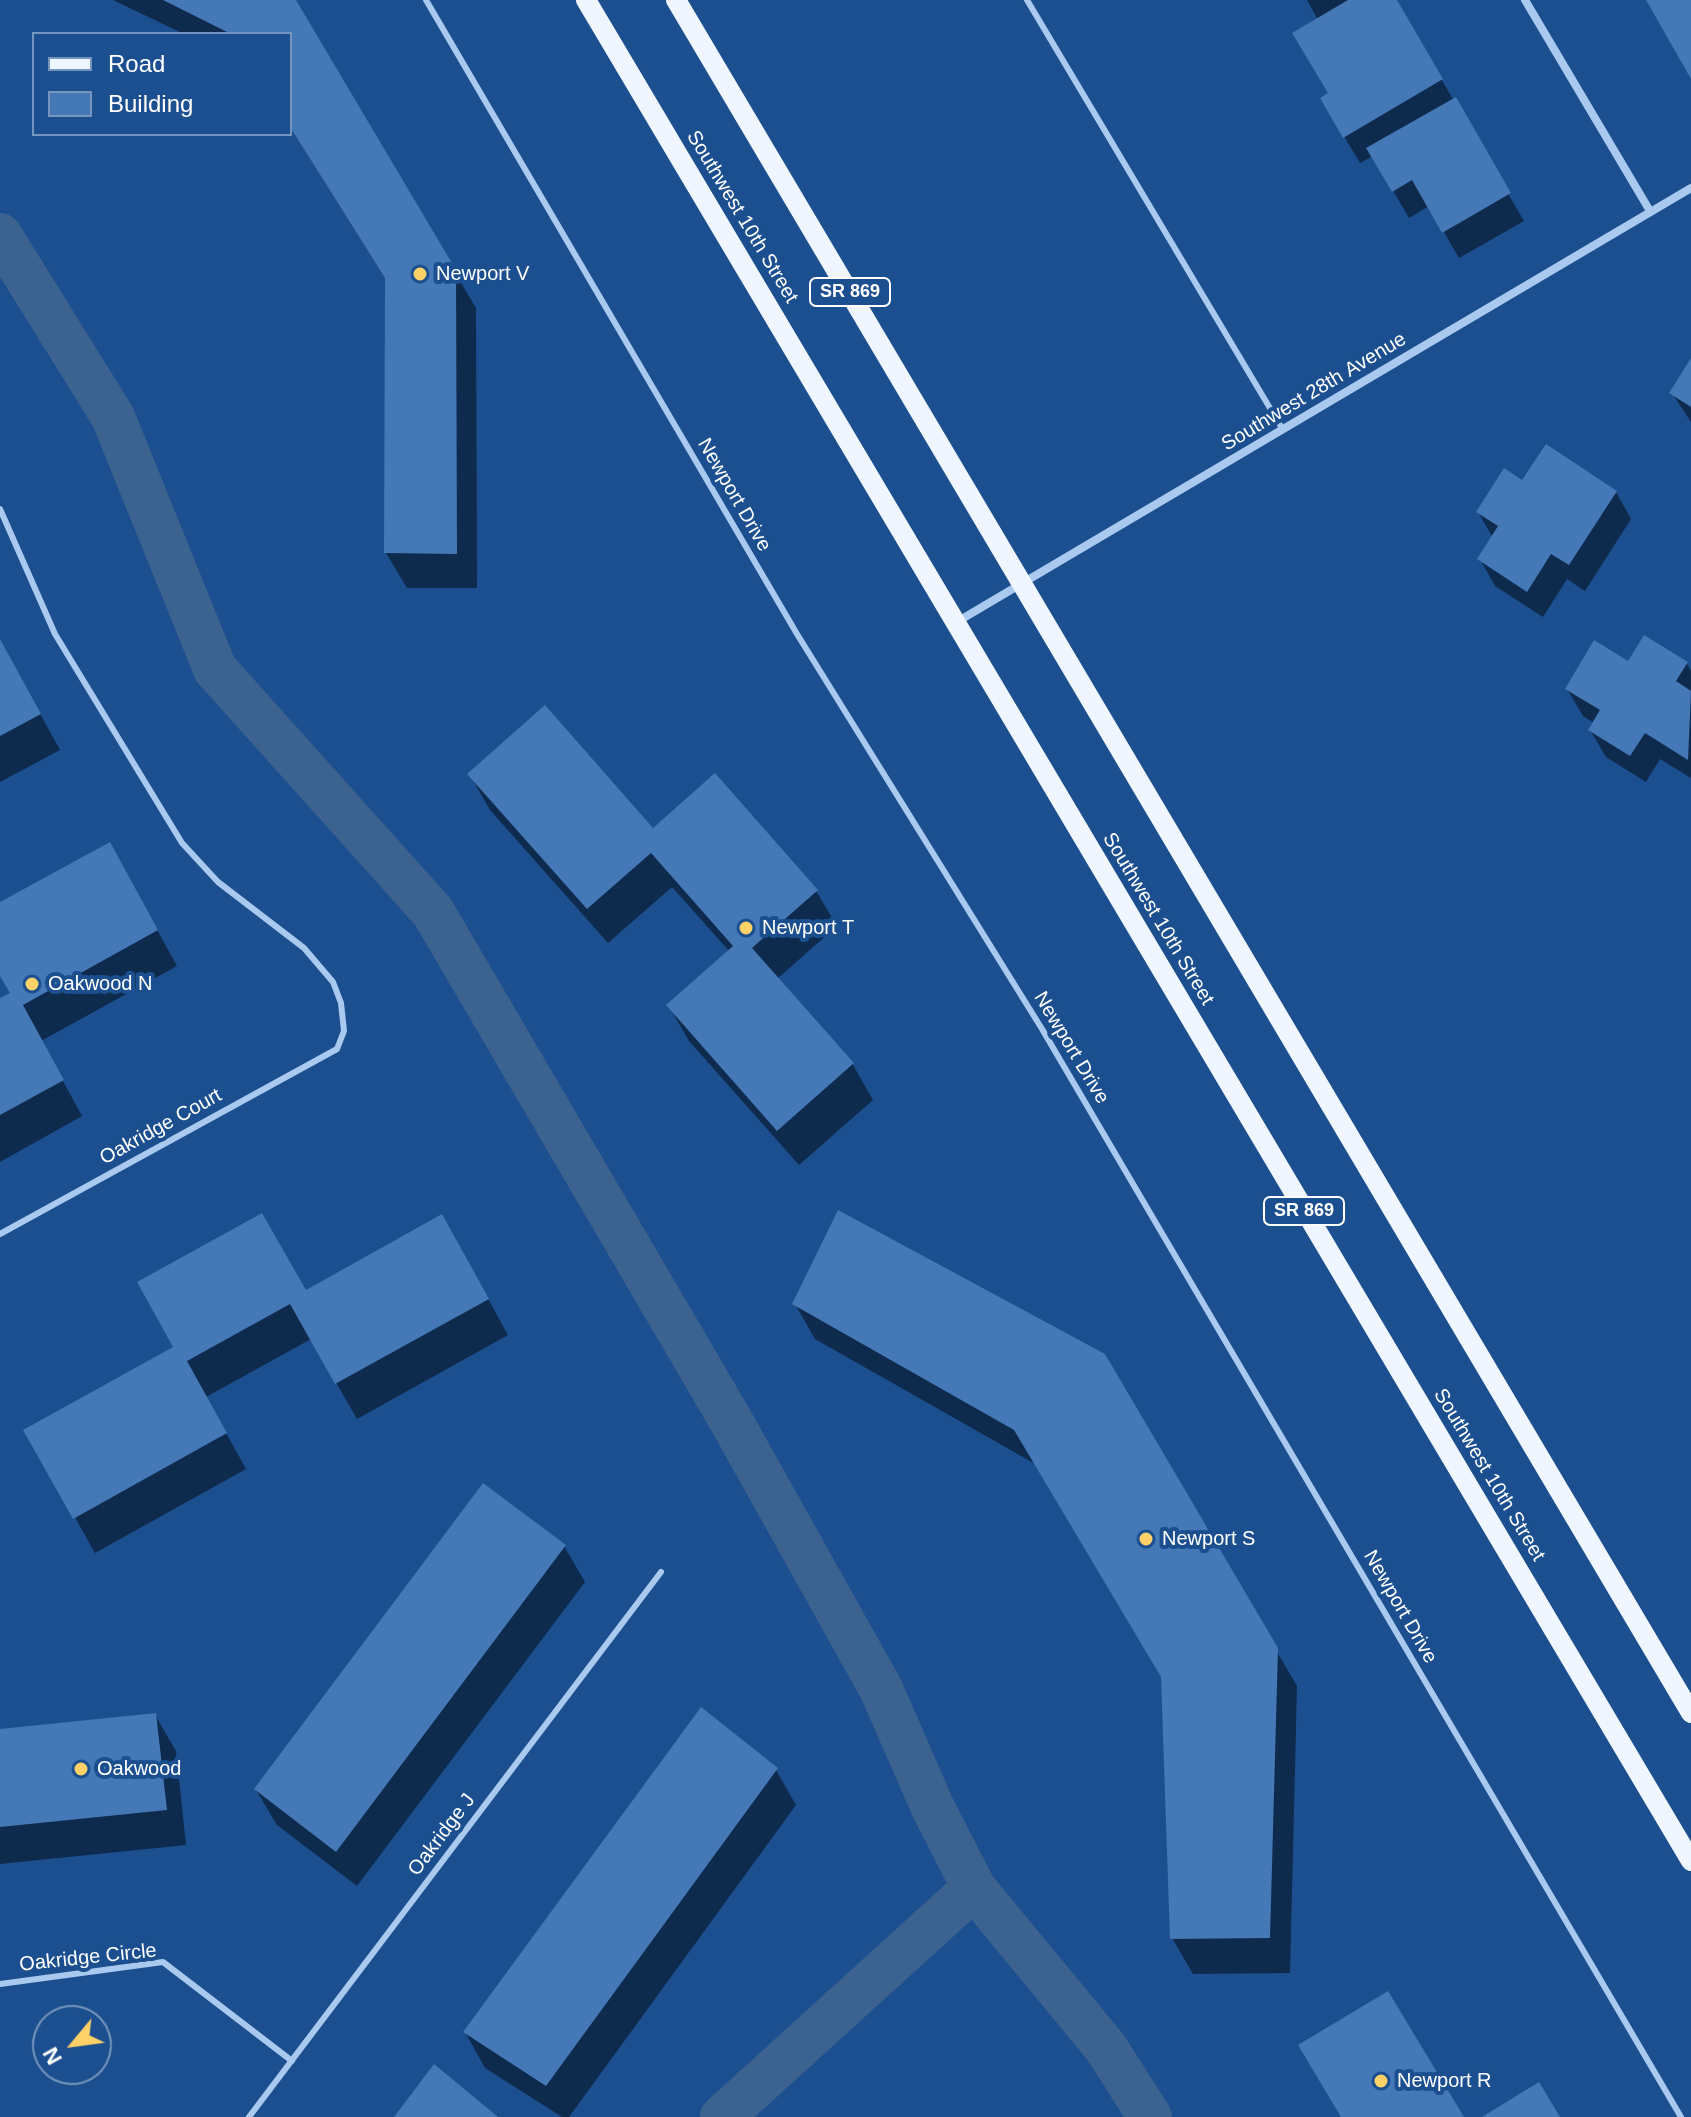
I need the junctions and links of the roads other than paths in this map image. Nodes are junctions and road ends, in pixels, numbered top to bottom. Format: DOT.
graph roads {
  1 [pos="426,0"];
  2 [pos="586,0"];
  3 [pos="676,0"];
  4 [pos="1027,0"];
  5 [pos="1525,0"];
  6 [pos="1691,188"];
  7 [pos="1650,211"];
  8 [pos="1283,430"];
  9 [pos="0,509"];
  10 [pos="1024,584"];
  11 [pos="954,623"];
  12 [pos="0,1234"];
  13 [pos="661,1572"];
  14 [pos="1691,1713"];
  15 [pos="1691,1861"];
  16 [pos="0,1984"];
  17 [pos="292,2061"];
  18 [pos="249,2117"];
  19 [pos="1681,2117"];
  1 -- 19 [label="lane, Newport Drive"];
  2 -- 11 [label="main road, Southwest 10th Street / SR 869"];
  3 -- 10 [label="main road, SR 869"];
  4 -- 8 [label="lane"];
  5 -- 7 [label="street"];
  6 -- 7 [label="street, Southwest 28th Avenue"];
  7 -- 8 [label="street, Southwest 28th Avenue"];
  8 -- 10 [label="street, Southwest 28th Avenue"];
  9 -- 12 [label="lane, Oakridge Court"];
  10 -- 11 [label="street, Southwest 28th Avenue"];
  10 -- 14 [label="main road, SR 869"];
  11 -- 15 [label="main road, Southwest 10th Street / SR 869"];
  13 -- 17 [label="lane, Oakridge J"];
  16 -- 17 [label="lane, Oakridge Circle"];
  17 -- 18 [label="lane, Oakridge J"];
}
